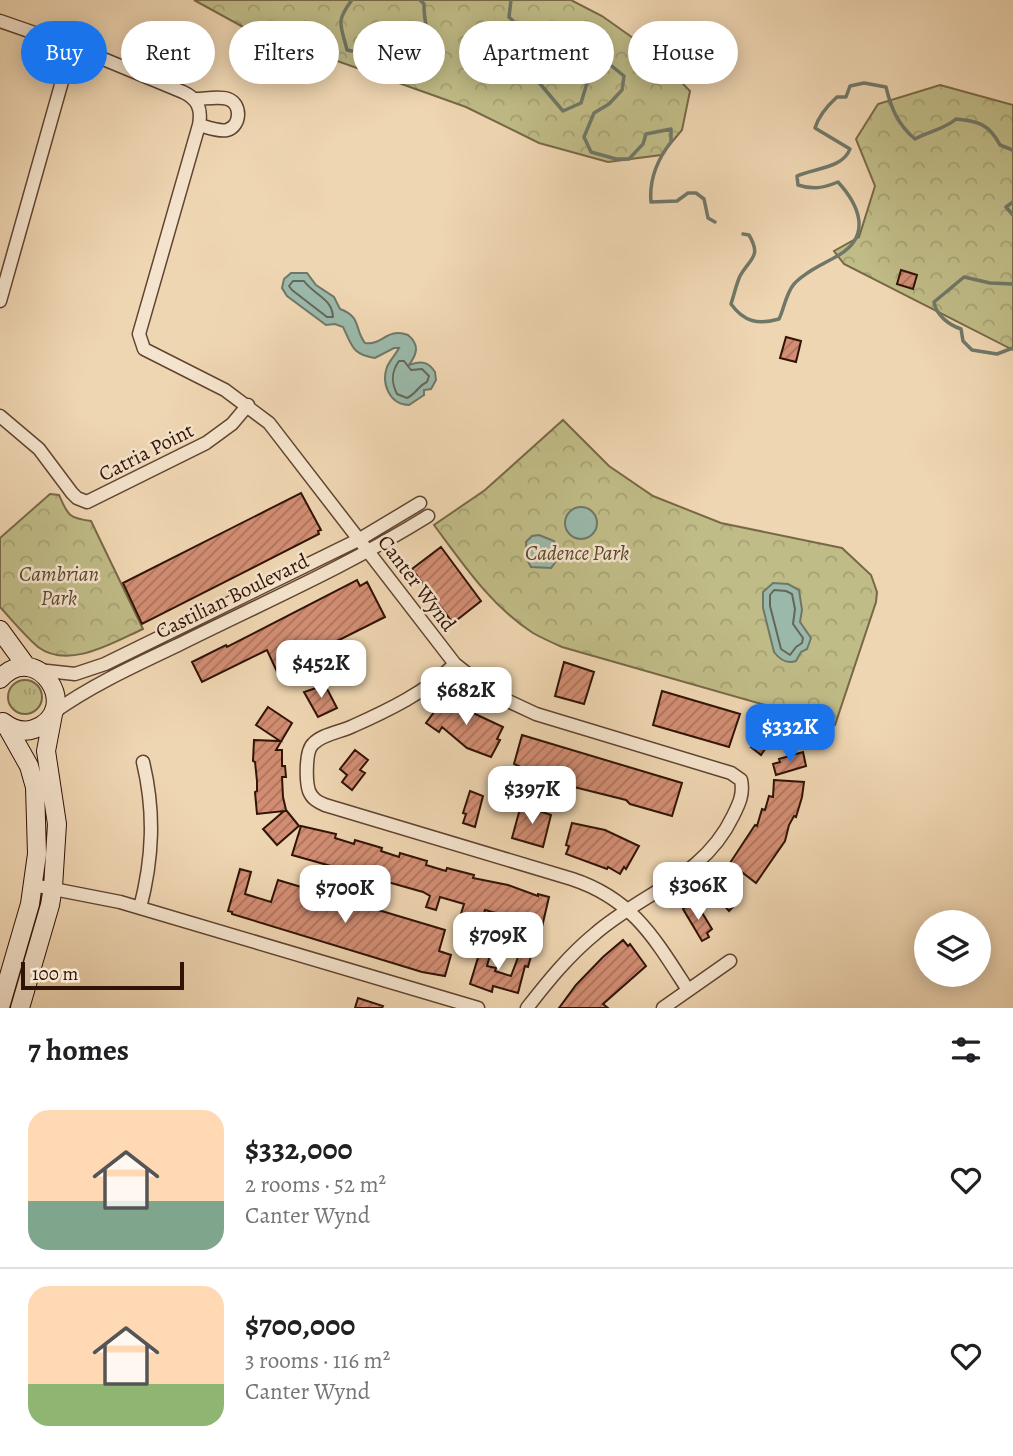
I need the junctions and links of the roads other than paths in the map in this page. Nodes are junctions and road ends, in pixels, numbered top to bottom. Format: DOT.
graph roads {
  1 [pos="0,21"];
  2 [pos="21,28"];
  3 [pos="107,61"];
  4 [pos="61,84"];
  5 [pos="195,99"];
  6 [pos="199,119"];
  7 [pos="0,301"];
  8 [pos="248,405"];
  9 [pos="0,416"];
  10 [pos="420,503"];
  11 [pos="428,516"];
  12 [pos="360,539"];
  13 [pos="370,551"];
  14 [pos="5,635"];
  15 [pos="455,664"];
  16 [pos="33,669"];
  17 [pos="0,679"];
  18 [pos="53,713"];
  19 [pos="3,722"];
  20 [pos="143,762"];
  21 [pos="33,885"];
  22 [pos="53,887"];
  23 [pos="140,908"];
  24 [pos="628,910"];
  25 [pos="730,961"];
  26 [pos="688,990"];
  27 [pos="0,1007"];
  28 [pos="20,1008"];
  29 [pos="478,1008"];
  30 [pos="527,1008"];
  31 [pos="663,1008"];
  1 -- 2 [label="street"];
  3 -- 5 [label="street"];
  4 -- 7 [label="street"];
  5 -- 6 [label="street"];
  5 -- 6 [label="street"];
  6 -- 8 [label="street, Canter Wynd"];
  8 -- 9 [label="street, Catria Point"];
  8 -- 12 [label="street, Canter Wynd"];
  10 -- 12 [label="street, Castilian Boulevard"];
  11 -- 13 [label="street, Castilian Boulevard"];
  12 -- 13 [label="street, Canter Wynd"];
  12 -- 16 [label="street, Castilian Boulevard"];
  13 -- 15 [label="street, Canter Wynd"];
  13 -- 18 [label="street, Castilian Boulevard"];
  14 -- 16 [label="street"];
  15 -- 24 [label="street, Canter Wynd"];
  15 -- 24 [label="street"];
  16 -- 17 [label="street"];
  16 -- 18 [label="street"];
  18 -- 19 [label="street"];
  18 -- 22 [label="street"];
  19 -- 21 [label="street"];
  20 -- 23 [label="street"];
  21 -- 22 [label="street"];
  21 -- 27 [label="street"];
  22 -- 23 [label="street"];
  22 -- 28 [label="street"];
  23 -- 29 [label="street"];
  24 -- 26 [label="street"];
  24 -- 30 [label="street, Canter Wynd"];
  25 -- 26 [label="street"];
  26 -- 31 [label="street"];
}
